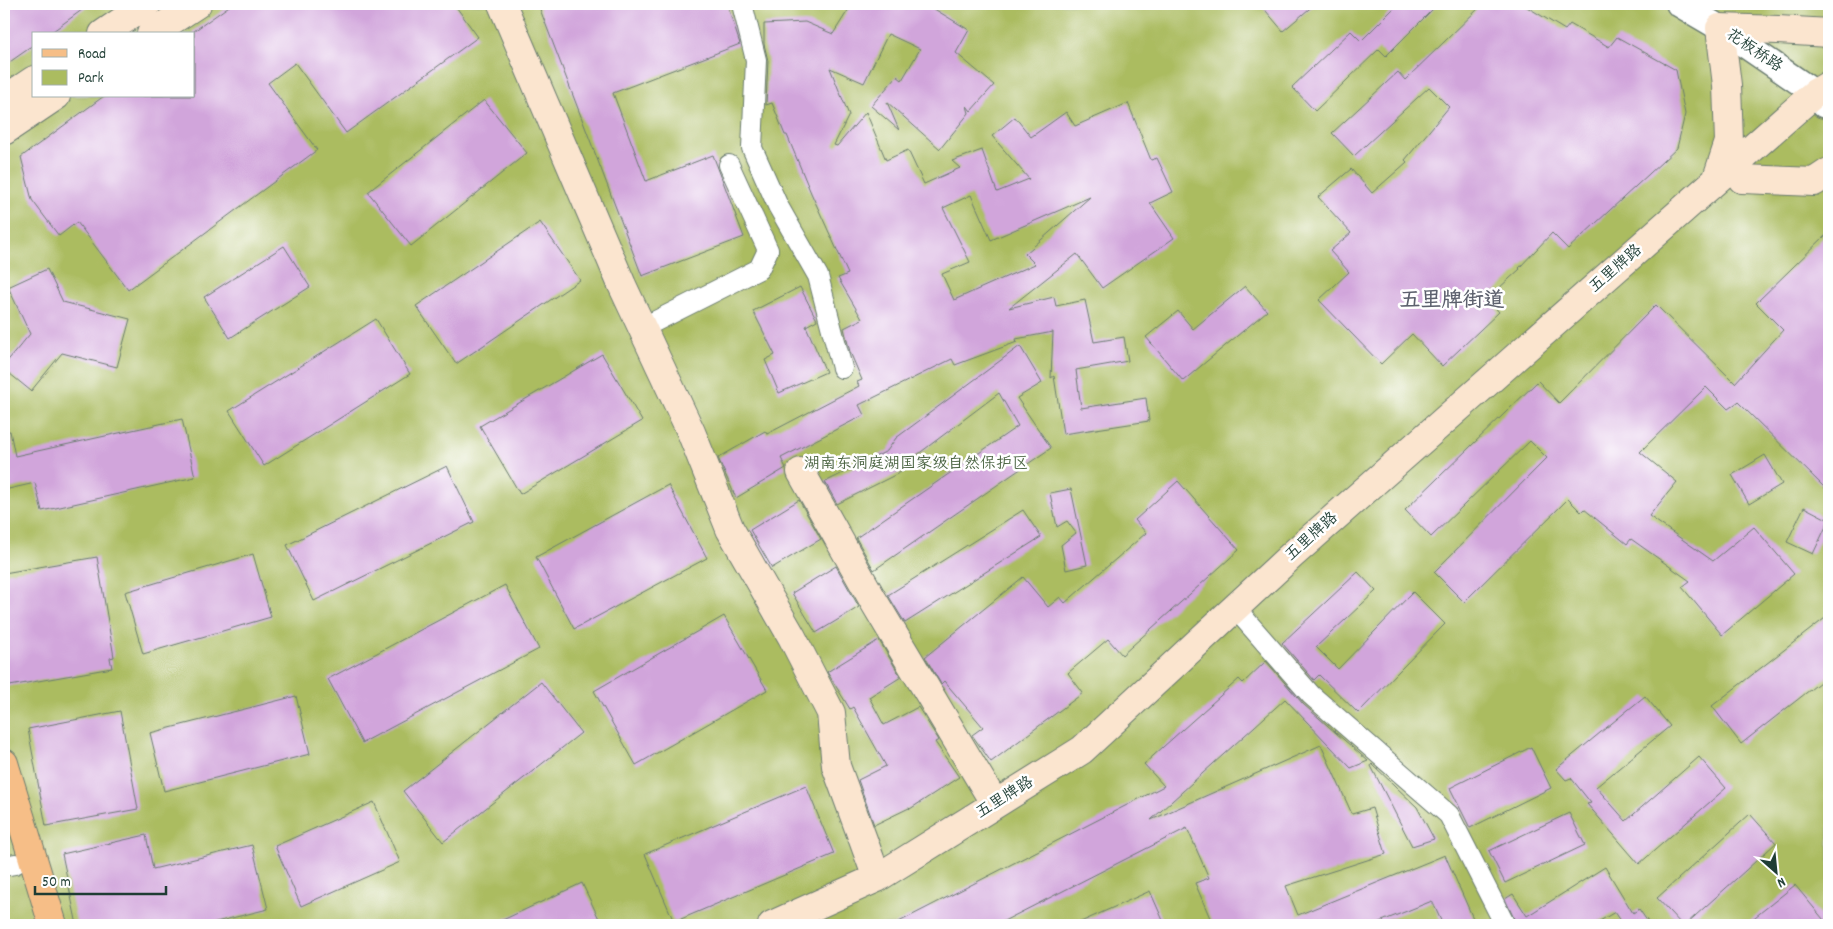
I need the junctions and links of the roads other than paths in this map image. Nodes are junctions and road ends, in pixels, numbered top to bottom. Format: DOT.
graph roads {
  1 [pos="148,4"];
  2 [pos="197,4"];
  3 [pos="502,4"];
  4 [pos="742,4"];
  5 [pos="1679,4"];
  6 [pos="1720,28"];
  7 [pos="106,32"];
  8 [pos="154,32"];
  9 [pos="1829,33"];
  10 [pos="32,81"];
  11 [pos="53,98"];
  12 [pos="4,100"];
  13 [pos="1825,100"];
  14 [pos="4,131"];
  15 [pos="729,165"];
  16 [pos="1829,172"];
  17 [pos="1742,178"];
  18 [pos="1715,181"];
  19 [pos="642,328"];
  20 [pos="842,368"];
  21 [pos="801,472"];
  22 [pos="1240,614"];
  23 [pos="4,763"];
  24 [pos="995,804"];
  25 [pos="4,826"];
  26 [pos="10,865"];
  27 [pos="877,878"];
  28 [pos="33,925"];
  29 [pos="53,925"];
  30 [pos="772,925"];
  31 [pos="811,925"];
  32 [pos="1505,925"];
  1 -- 7 [label="main road"];
  2 -- 8 [label="main road"];
  3 -- 19 [label="main road"];
  4 -- 20 [label="street"];
  5 -- 6 [label="street, 花板桥路"];
  6 -- 9 [label="main road"];
  6 -- 13 [label="street, 花板桥路"];
  6 -- 18 [label="main road"];
  10 -- 12 [label="main road"];
  11 -- 14 [label="main road"];
  13 -- 17 [label="main road, 五里牌路"];
  13 -- 18 [label="main road, 五里牌路"];
  15 -- 19 [label="street"];
  16 -- 17 [label="main road"];
  17 -- 22 [label="main road, 五里牌路"];
  18 -- 22 [label="main road, 五里牌路"];
  19 -- 27 [label="main road"];
  21 -- 24 [label="main road"];
  22 -- 24 [label="main road, 五里牌路"];
  22 -- 31 [label="main road, 五里牌路"];
  22 -- 32 [label="street"];
  23 -- 29 [label="main road"];
  24 -- 27 [label="main road, 五里牌路"];
  25 -- 26 [label="main road"];
  26 -- 28 [label="main road"];
  27 -- 30 [label="main road, 五里牌路"];
}
